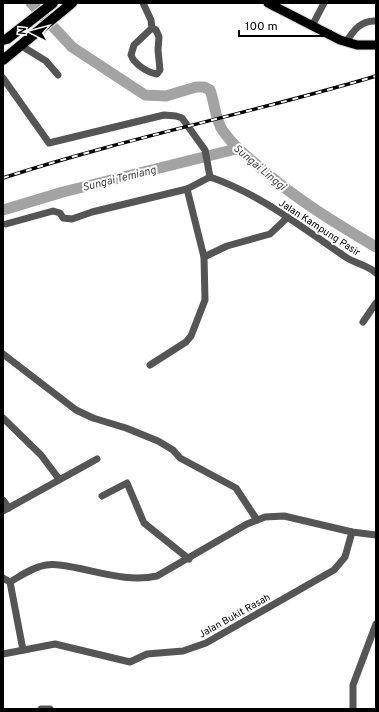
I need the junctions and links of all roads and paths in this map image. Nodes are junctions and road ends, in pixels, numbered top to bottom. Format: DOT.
graph roads {
  1 [pos="53,3"];
  2 [pos="72,3"];
  3 [pos="143,3"];
  4 [pos="268,3"];
  5 [pos="324,3"];
  6 [pos="282,6"];
  7 [pos="376,21"];
  8 [pos="312,26"];
  9 [pos="152,28"];
  10 [pos="3,40"];
  11 [pos="346,42"];
  12 [pos="23,43"];
  13 [pos="376,45"];
  14 [pos="3,60"];
  15 [pos="58,75"];
  16 [pos="3,78"];
  17 [pos="210,177"];
  18 [pos="187,189"];
  19 [pos="288,217"];
  20 [pos="6,224"];
  21 [pos="204,257"];
  22 [pos="376,273"];
  23 [pos="376,303"];
  24 [pos="363,322"];
  25 [pos="3,354"];
  26 [pos="150,365"];
  27 [pos="3,418"];
  28 [pos="97,459"];
  29 [pos="59,479"];
  30 [pos="102,496"];
  31 [pos="3,500"];
  32 [pos="6,509"];
  33 [pos="257,520"];
  34 [pos="352,532"];
  35 [pos="376,535"];
  36 [pos="189,559"];
  37 [pos="3,578"];
  38 [pos="10,582"];
  39 [pos="376,624"];
  40 [pos="23,650"];
  41 [pos="3,654"];
  42 [pos="40,709"];
  43 [pos="50,709"];
  44 [pos="353,709"];
  1 -- 10 [label="highway"];
  2 -- 12 [label="highway"];
  3 -- 9 [label="street"];
  4 -- 6 [label="main road"];
  5 -- 8 [label="street"];
  6 -- 8 [label="main road"];
  7 -- 11 [label="street"];
  8 -- 11 [label="main road"];
  9 -- 9 [label="street"];
  11 -- 13 [label="main road"];
  12 -- 14 [label="highway"];
  12 -- 15 [label="street"];
  16 -- 17 [label="street"];
  17 -- 18 [label="street"];
  17 -- 19 [label="street, Jalan Kampung Pasir"];
  18 -- 20 [label="street"];
  18 -- 21 [label="street"];
  19 -- 21 [label="street"];
  19 -- 22 [label="street, Jalan Kampung Pasir"];
  21 -- 26 [label="street"];
  23 -- 24 [label="street"];
  25 -- 33 [label="street"];
  27 -- 29 [label="street"];
  28 -- 29 [label="street"];
  29 -- 32 [label="street"];
  30 -- 36 [label="street"];
  31 -- 32 [label="street"];
  33 -- 34 [label="street"];
  33 -- 36 [label="street"];
  34 -- 35 [label="street"];
  34 -- 40 [label="street, Jalan Bukit Rasah"];
  36 -- 38 [label="street"];
  37 -- 38 [label="street"];
  38 -- 40 [label="street"];
  39 -- 44 [label="street"];
  40 -- 41 [label="street, Jalan Bukit Rasah"];
  42 -- 43 [label="street"];
}
